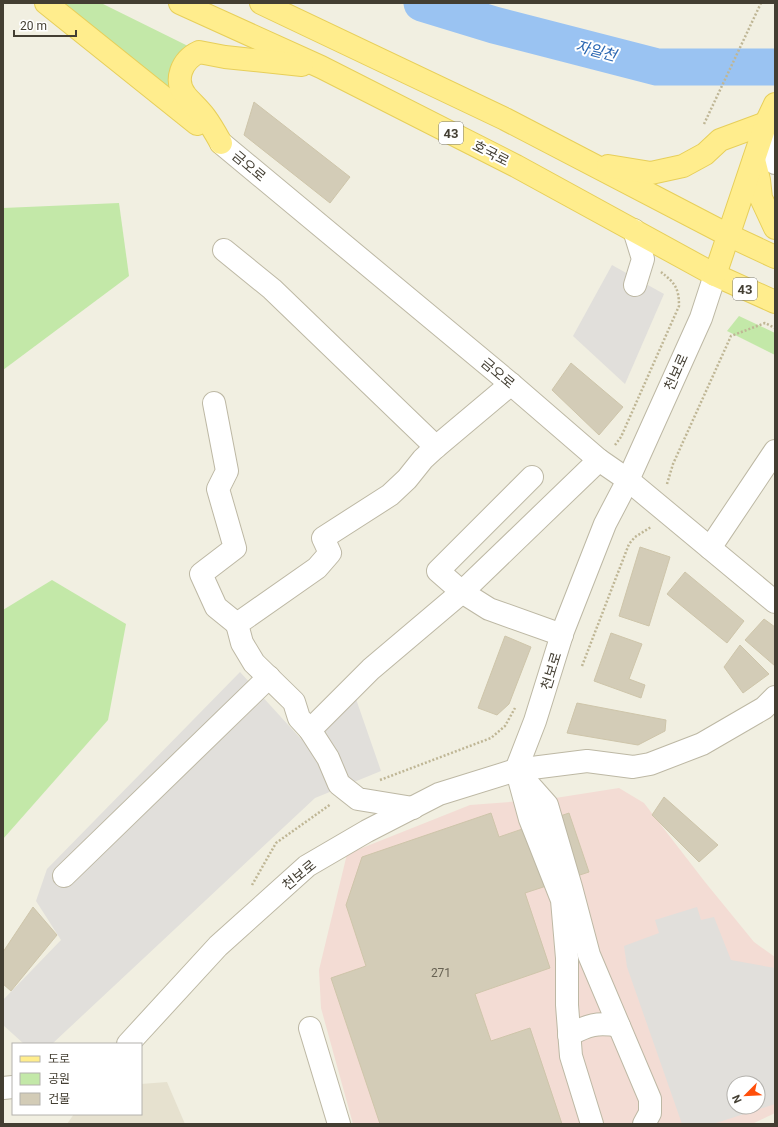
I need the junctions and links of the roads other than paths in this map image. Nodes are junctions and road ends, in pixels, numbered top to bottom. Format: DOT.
graph roads {
  1 [pos="46,3"];
  2 [pos="180,3"];
  3 [pos="261,3"];
  4 [pos="321,67"];
  5 [pos="771,113"];
  6 [pos="222,143"];
  7 [pos="578,157"];
  8 [pos="754,160"];
  9 [pos="775,163"];
  10 [pos="775,228"];
  11 [pos="634,230"];
  12 [pos="728,235"];
  13 [pos="224,250"];
  14 [pos="775,257"];
  15 [pos="715,275"];
  16 [pos="635,285"];
  17 [pos="775,302"];
  18 [pos="511,384"];
  19 [pos="214,403"];
  20 [pos="436,447"];
  21 [pos="775,451"];
  22 [pos="606,453"];
  23 [pos="532,477"];
  24 [pos="628,480"];
  25 [pos="710,548"];
  26 [pos="462,592"];
  27 [pos="775,602"];
  28 [pos="237,624"];
  29 [pos="562,636"];
  30 [pos="269,678"];
  31 [pos="772,703"];
  32 [pos="310,730"];
  33 [pos="516,770"];
  34 [pos="413,808"];
  35 [pos="64,876"];
  36 [pos="618,1026"];
  37 [pos="310,1028"];
  38 [pos="569,1035"];
  39 [pos="129,1043"];
  40 [pos="339,1124"];
  41 [pos="592,1124"];
  42 [pos="644,1124"];
  1 -- 6 [label="main road"];
  2 -- 4 [label="main road, 호국로 / 43"];
  3 -- 7 [label="main road"];
  4 -- 6 [label="main road"];
  4 -- 11 [label="main road, 호국로 / 43"];
  5 -- 7 [label="main road"];
  5 -- 8 [label="main road, 천보로"];
  5 -- 9 [label="street"];
  6 -- 18 [label="street, 금오로"];
  7 -- 12 [label="main road"];
  8 -- 10 [label="main road"];
  8 -- 12 [label="main road, 천보로"];
  11 -- 15 [label="main road, 호국로 / 43"];
  11 -- 16 [label="street"];
  12 -- 14 [label="main road"];
  12 -- 15 [label="main road, 천보로"];
  13 -- 20 [label="street"];
  15 -- 17 [label="main road, 호국로 / 43"];
  15 -- 24 [label="street, 천보로"];
  18 -- 20 [label="street"];
  18 -- 22 [label="street, 금오로"];
  19 -- 28 [label="street"];
  20 -- 28 [label="street"];
  21 -- 25 [label="street"];
  22 -- 24 [label="street, 금오로"];
  22 -- 26 [label="street"];
  23 -- 26 [label="street"];
  24 -- 25 [label="street, 금오로"];
  24 -- 29 [label="street, 천보로"];
  25 -- 27 [label="street, 금오로"];
  26 -- 29 [label="street"];
  26 -- 32 [label="street"];
  28 -- 30 [label="street"];
  29 -- 33 [label="street, 천보로"];
  30 -- 32 [label="street"];
  30 -- 35 [label="street"];
  31 -- 33 [label="street"];
  32 -- 34 [label="street"];
  33 -- 34 [label="street, 천보로"];
  33 -- 36 [label="street"];
  33 -- 38 [label="street"];
  34 -- 39 [label="street, 천보로"];
  36 -- 38 [label="street"];
  36 -- 42 [label="street"];
  37 -- 40 [label="street"];
  38 -- 41 [label="street"];
}
